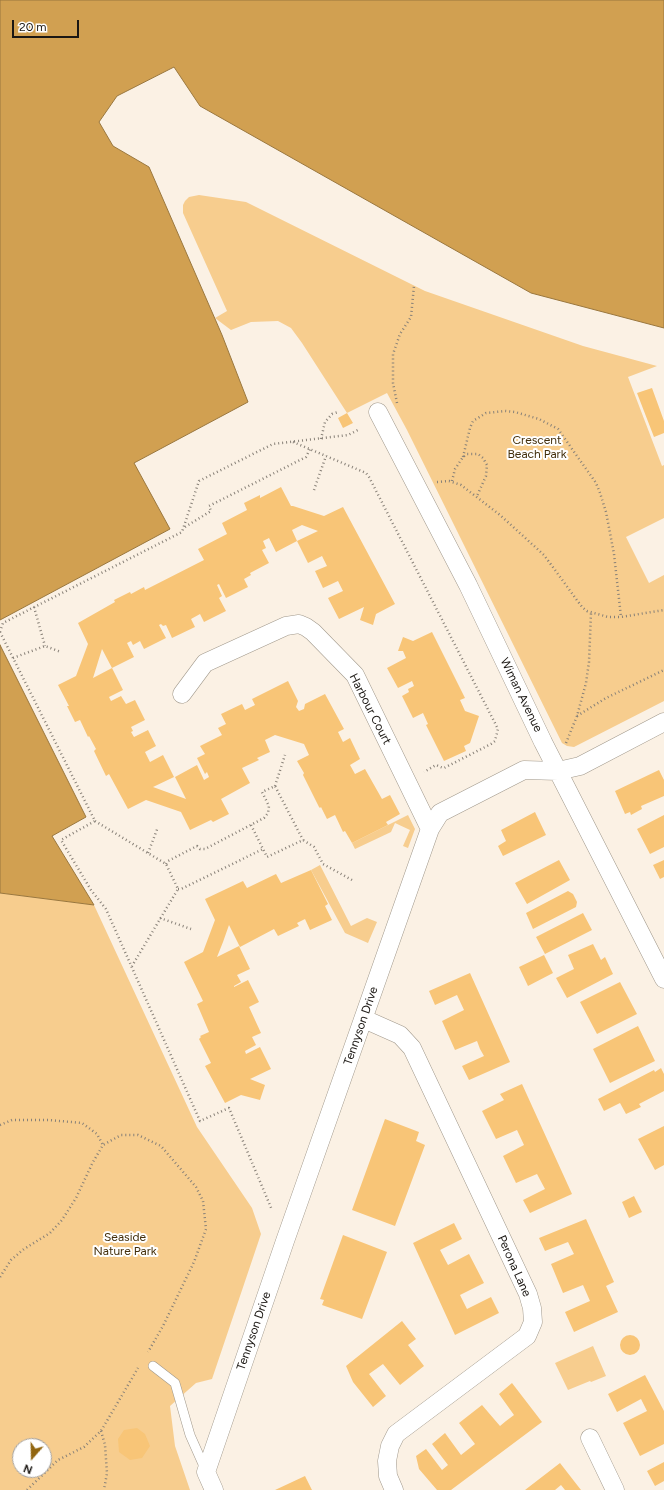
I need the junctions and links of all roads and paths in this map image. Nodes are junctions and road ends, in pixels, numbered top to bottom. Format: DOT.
graph roads {
  1 [pos="414,286"];
  2 [pos="338,412"];
  3 [pos="381,417"];
  4 [pos="360,429"];
  5 [pos="321,439"];
  6 [pos="293,442"];
  7 [pos="310,449"];
  8 [pos="326,456"];
  9 [pos="462,457"];
  10 [pos="452,481"];
  11 [pos="433,483"];
  12 [pos="314,490"];
  13 [pos="477,496"];
  14 [pos="184,528"];
  15 [pos="34,607"];
  16 [pos="664,610"];
  17 [pos="591,613"];
  18 [pos="621,617"];
  19 [pos="0,632"];
  20 [pos="45,646"];
  21 [pos="61,652"];
  22 [pos="13,658"];
  23 [pos="664,670"];
  24 [pos="182,694"];
  25 [pos="577,716"];
  26 [pos="664,722"];
  27 [pos="565,745"];
  28 [pos="285,755"];
  29 [pos="558,771"];
  30 [pos="421,773"];
  31 [pos="274,786"];
  32 [pos="95,821"];
  33 [pos="251,825"];
  34 [pos="158,827"];
  35 [pos="430,830"];
  36 [pos="303,840"];
  37 [pos="263,849"];
  38 [pos="148,853"];
  39 [pos="166,864"];
  40 [pos="352,880"];
  41 [pos="178,889"];
  42 [pos="160,918"];
  43 [pos="191,929"];
  44 [pos="131,966"];
  45 [pos="664,979"];
  46 [pos="364,1019"];
  47 [pos="0,1125"];
  48 [pos="103,1145"];
  49 [pos="272,1210"];
  50 [pos="0,1277"];
  51 [pos="145,1356"];
  52 [pos="141,1362"];
  53 [pos="154,1366"];
  54 [pos="101,1431"];
  55 [pos="590,1438"];
  56 [pos="206,1472"];
  57 [pos="27,1490"];
  58 [pos="104,1490"];
  59 [pos="214,1490"];
  60 [pos="394,1490"];
  61 [pos="615,1490"];
  1 -- 3 [label="path"];
  2 -- 5 [label="path"];
  3 -- 29 [label="street, Wiman Avenue"];
  4 -- 5 [label="path"];
  5 -- 6 [label="path"];
  6 -- 7 [label="path"];
  6 -- 14 [label="path"];
  7 -- 8 [label="path"];
  7 -- 14 [label="path"];
  8 -- 12 [label="path"];
  8 -- 30 [label="path"];
  9 -- 10 [label="path"];
  9 -- 13 [label="path"];
  9 -- 18 [label="path"];
  10 -- 11 [label="path"];
  10 -- 13 [label="path"];
  13 -- 17 [label="path"];
  14 -- 15 [label="path"];
  15 -- 19 [label="path"];
  15 -- 20 [label="path"];
  16 -- 18 [label="path"];
  17 -- 18 [label="path"];
  17 -- 25 [label="path"];
  19 -- 22 [label="path"];
  20 -- 21 [label="path"];
  20 -- 22 [label="path"];
  22 -- 32 [label="path"];
  23 -- 25 [label="path"];
  24 -- 35 [label="street, Harbour Court"];
  25 -- 27 [label="path"];
  26 -- 29 [label="street, Tennyson Drive"];
  28 -- 31 [label="path"];
  29 -- 35 [label="street, Tennyson Drive"];
  29 -- 45 [label="street, Wiman Avenue"];
  31 -- 33 [label="path"];
  31 -- 36 [label="path"];
  32 -- 38 [label="path"];
  32 -- 44 [label="path"];
  33 -- 37 [label="path"];
  33 -- 39 [label="path"];
  34 -- 38 [label="path"];
  35 -- 46 [label="street, Tennyson Drive"];
  36 -- 37 [label="path"];
  36 -- 40 [label="path"];
  37 -- 41 [label="path"];
  38 -- 39 [label="path"];
  39 -- 41 [label="path"];
  41 -- 42 [label="path"];
  42 -- 43 [label="path"];
  42 -- 44 [label="path"];
  44 -- 49 [label="path"];
  46 -- 56 [label="street, Tennyson Drive"];
  46 -- 60 [label="street, Perona Lane"];
  47 -- 48 [label="path"];
  48 -- 50 [label="path"];
  48 -- 51 [label="path"];
  52 -- 54 [label="path"];
  53 -- 56 [label="lane"];
  54 -- 57 [label="path"];
  54 -- 58 [label="path"];
  55 -- 61 [label="street"];
  56 -- 59 [label="street"];
}
